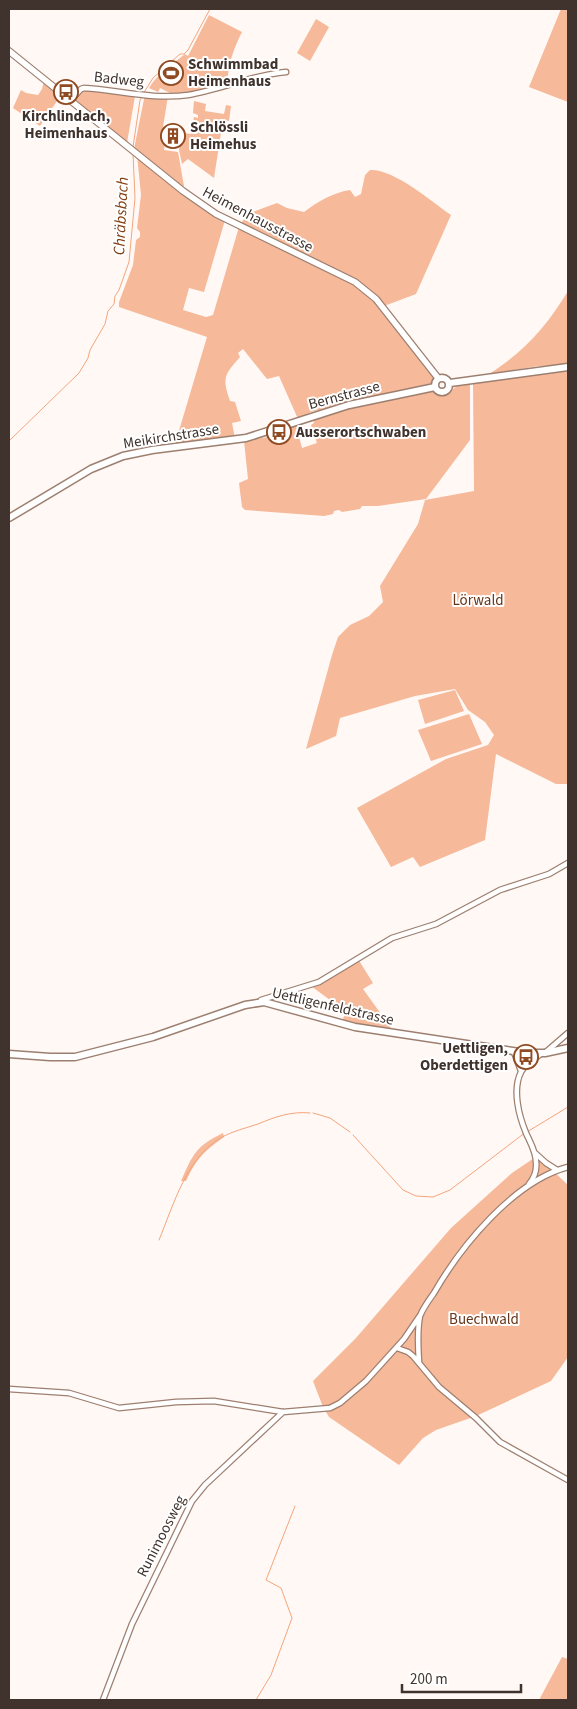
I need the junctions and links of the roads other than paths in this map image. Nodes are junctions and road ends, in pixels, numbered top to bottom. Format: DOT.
graph roads {
  1 [pos="9,51"];
  2 [pos="286,72"];
  3 [pos="71,100"];
  4 [pos="568,367"];
  5 [pos="438,378"];
  6 [pos="450,383"];
  7 [pos="435,387"];
  8 [pos="260,434"];
  9 [pos="10,517"];
  10 [pos="568,863"];
  11 [pos="277,995"];
  12 [pos="258,1002"];
  13 [pos="276,1004"];
  14 [pos="568,1033"];
  15 [pos="568,1048"];
  16 [pos="514,1052"];
  17 [pos="543,1053"];
  18 [pos="9,1054"];
  19 [pos="521,1070"];
  20 [pos="535,1153"];
  21 [pos="568,1167"];
  22 [pos="557,1170"];
  23 [pos="529,1185"];
  24 [pos="421,1314"];
  25 [pos="397,1348"];
  26 [pos="419,1362"];
  27 [pos="9,1389"];
  28 [pos="283,1412"];
  29 [pos="568,1480"];
  30 [pos="103,1700"];
  1 -- 3 [label="street, Heimenhausstrasse"];
  2 -- 3 [label="street, Badweg"];
  3 -- 5 [label="street, Heimenhausstrasse"];
  4 -- 6 [label="main road"];
  5 -- 6 [label="main road"];
  5 -- 7 [label="main road"];
  6 -- 7 [label="main road"];
  7 -- 8 [label="main road, Bernstrasse"];
  8 -- 9 [label="main road, Meikirchstrasse"];
  10 -- 11 [label="street"];
  11 -- 12 [label="street"];
  11 -- 13 [label="street"];
  12 -- 13 [label="main road, Uettligenfeldstrasse"];
  12 -- 18 [label="main road, Uettligenfeldstrasse"];
  13 -- 16 [label="main road, Uettligenfeldstrasse"];
  14 -- 17 [label="street"];
  15 -- 17 [label="main road, Uettligenfeldstrasse"];
  16 -- 17 [label="main road, Uettligenfeldstrasse"];
  16 -- 19 [label="street"];
  17 -- 19 [label="street"];
  19 -- 20 [label="street"];
  20 -- 22 [label="street"];
  20 -- 23 [label="street"];
  21 -- 22 [label="street"];
  22 -- 23 [label="street"];
  23 -- 24 [label="street"];
  24 -- 25 [label="street"];
  24 -- 26 [label="street"];
  25 -- 26 [label="street"];
  25 -- 28 [label="street"];
  26 -- 29 [label="street"];
  27 -- 28 [label="street"];
  28 -- 30 [label="street, Runimoosweg"];
}
